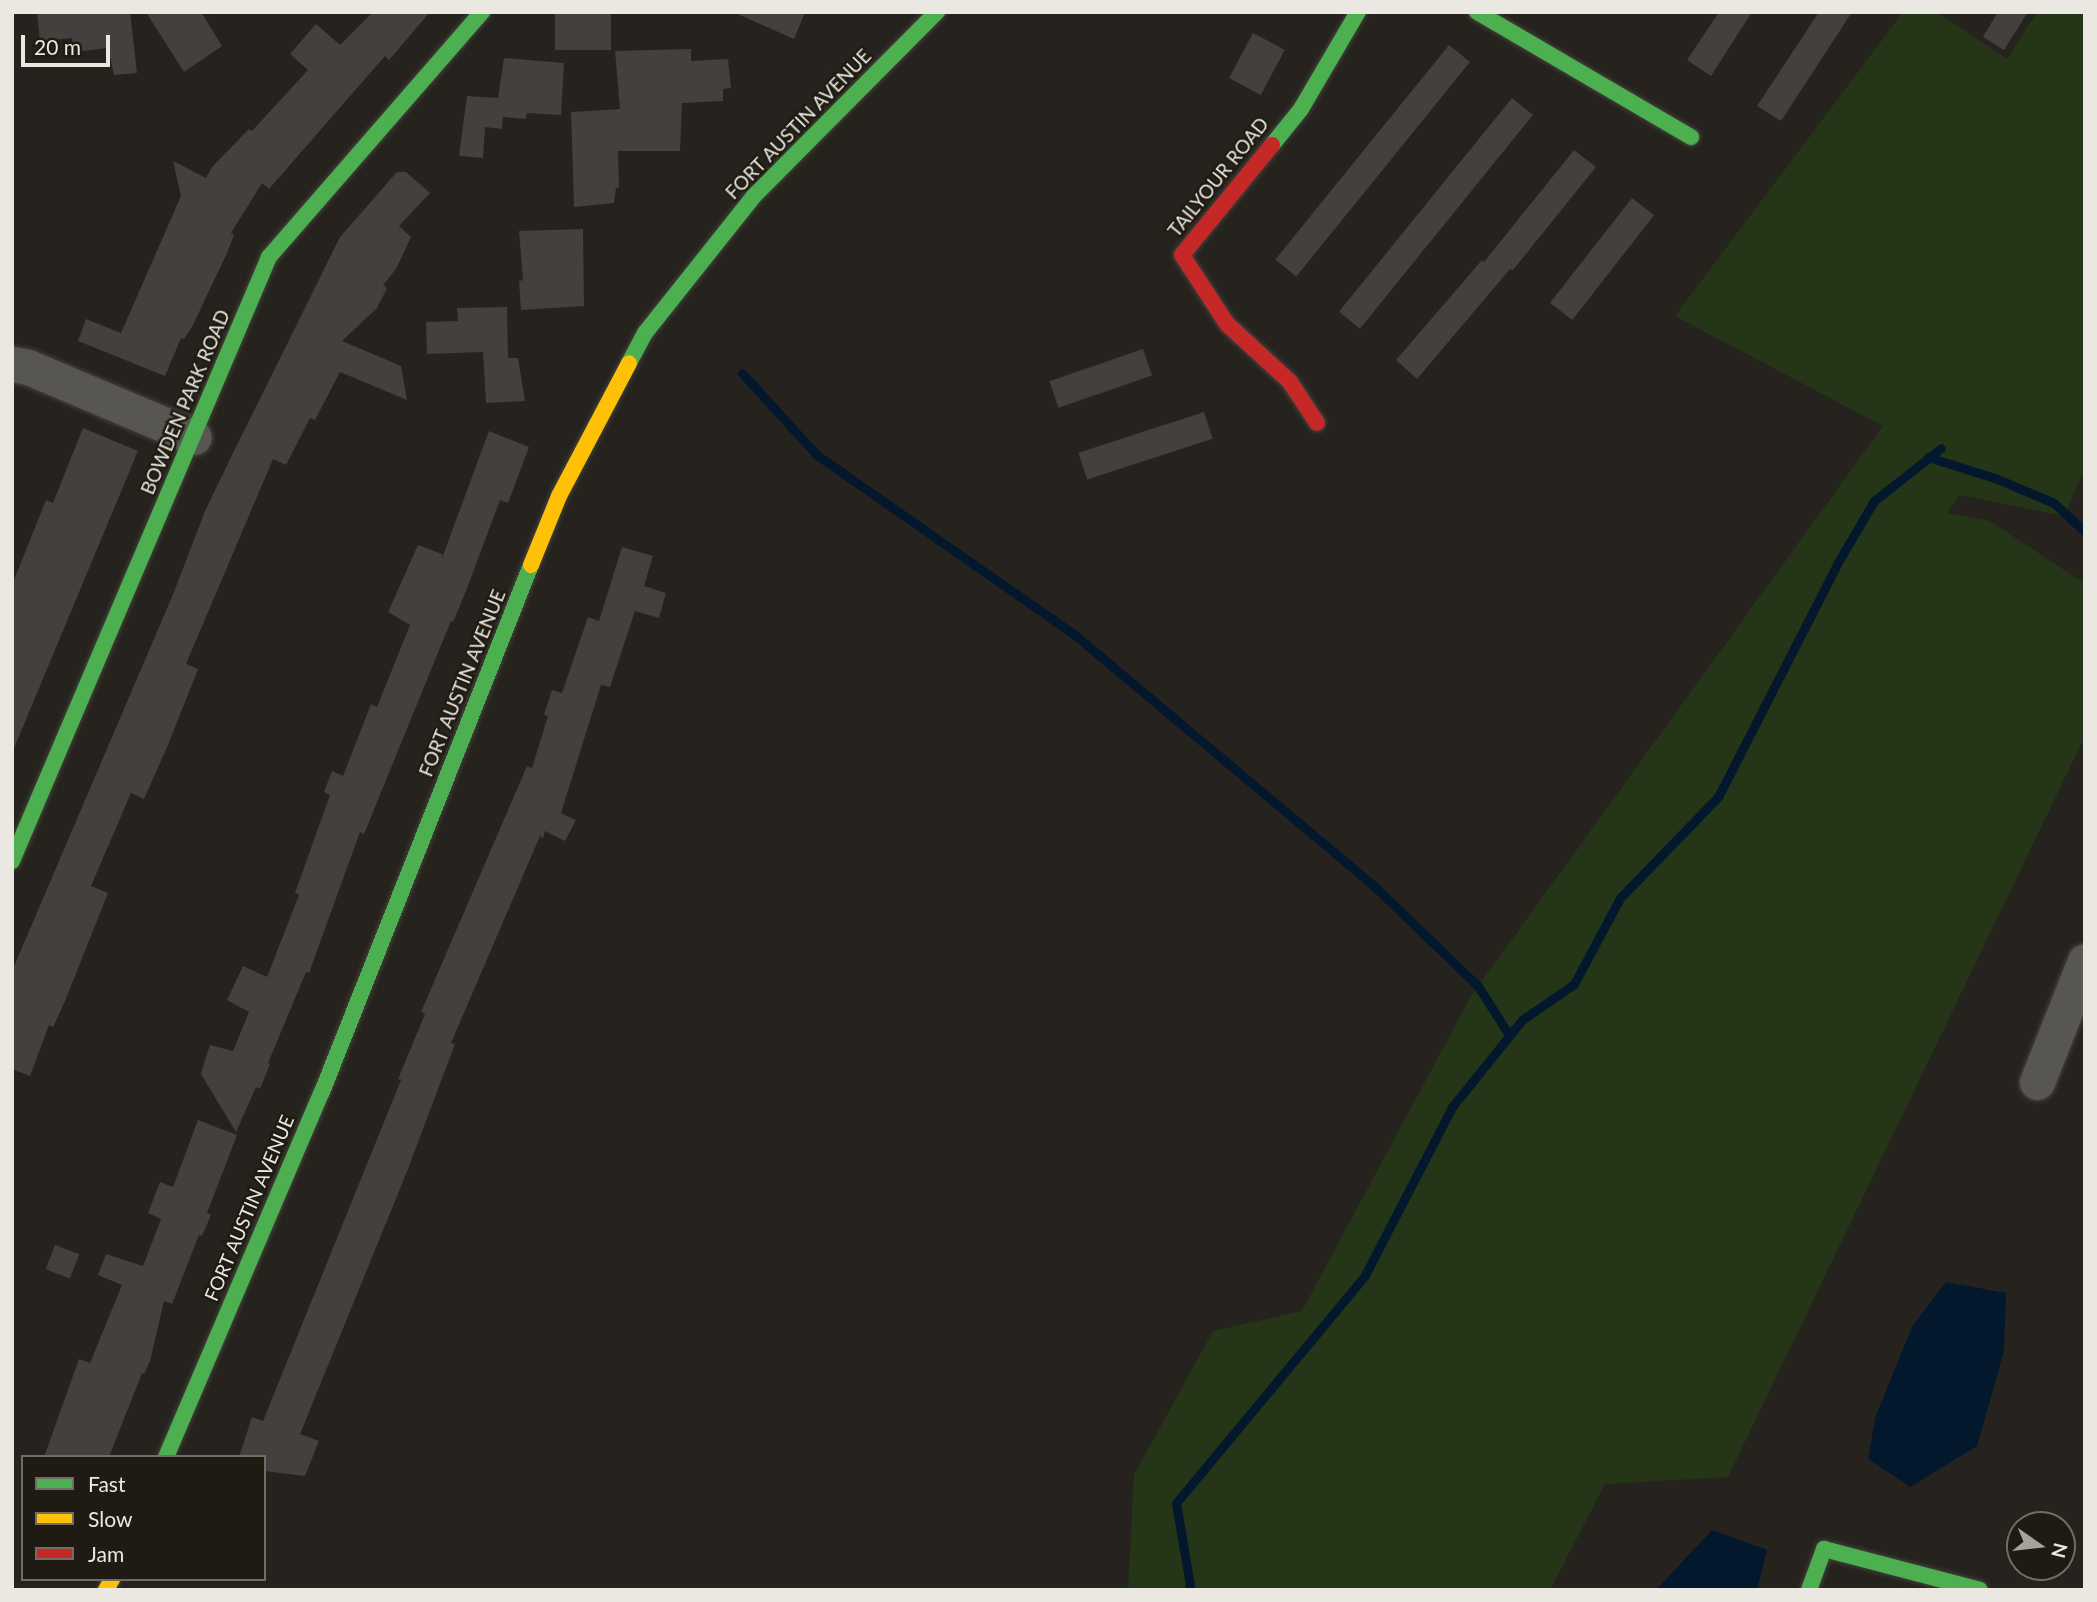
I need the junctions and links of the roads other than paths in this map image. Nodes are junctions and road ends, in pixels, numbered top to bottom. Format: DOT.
graph roads {
  1 [pos="482,12"];
  2 [pos="937,12"];
  3 [pos="1358,12"];
  4 [pos="1477,12"];
  5 [pos="1690,138"];
  6 [pos="12,364"];
  7 [pos="1317,423"];
  8 [pos="194,437"];
  9 [pos="12,861"];
  10 [pos="2085,961"];
  11 [pos="2037,1082"];
  12 [pos="167,1455"];
  13 [pos="1809,1590"];
  14 [pos="1980,1590"];
  1 -- 8 [label="street, BOWDEN PARK ROAD"];
  2 -- 12 [label="street, FORT AUSTIN AVENUE"];
  3 -- 7 [label="street, TAILYOUR ROAD"];
  4 -- 5 [label="street"];
  6 -- 8 [label="street"];
  8 -- 9 [label="street, BOWDEN PARK ROAD"];
  10 -- 11 [label="street"];
  13 -- 14 [label="street"];
}
